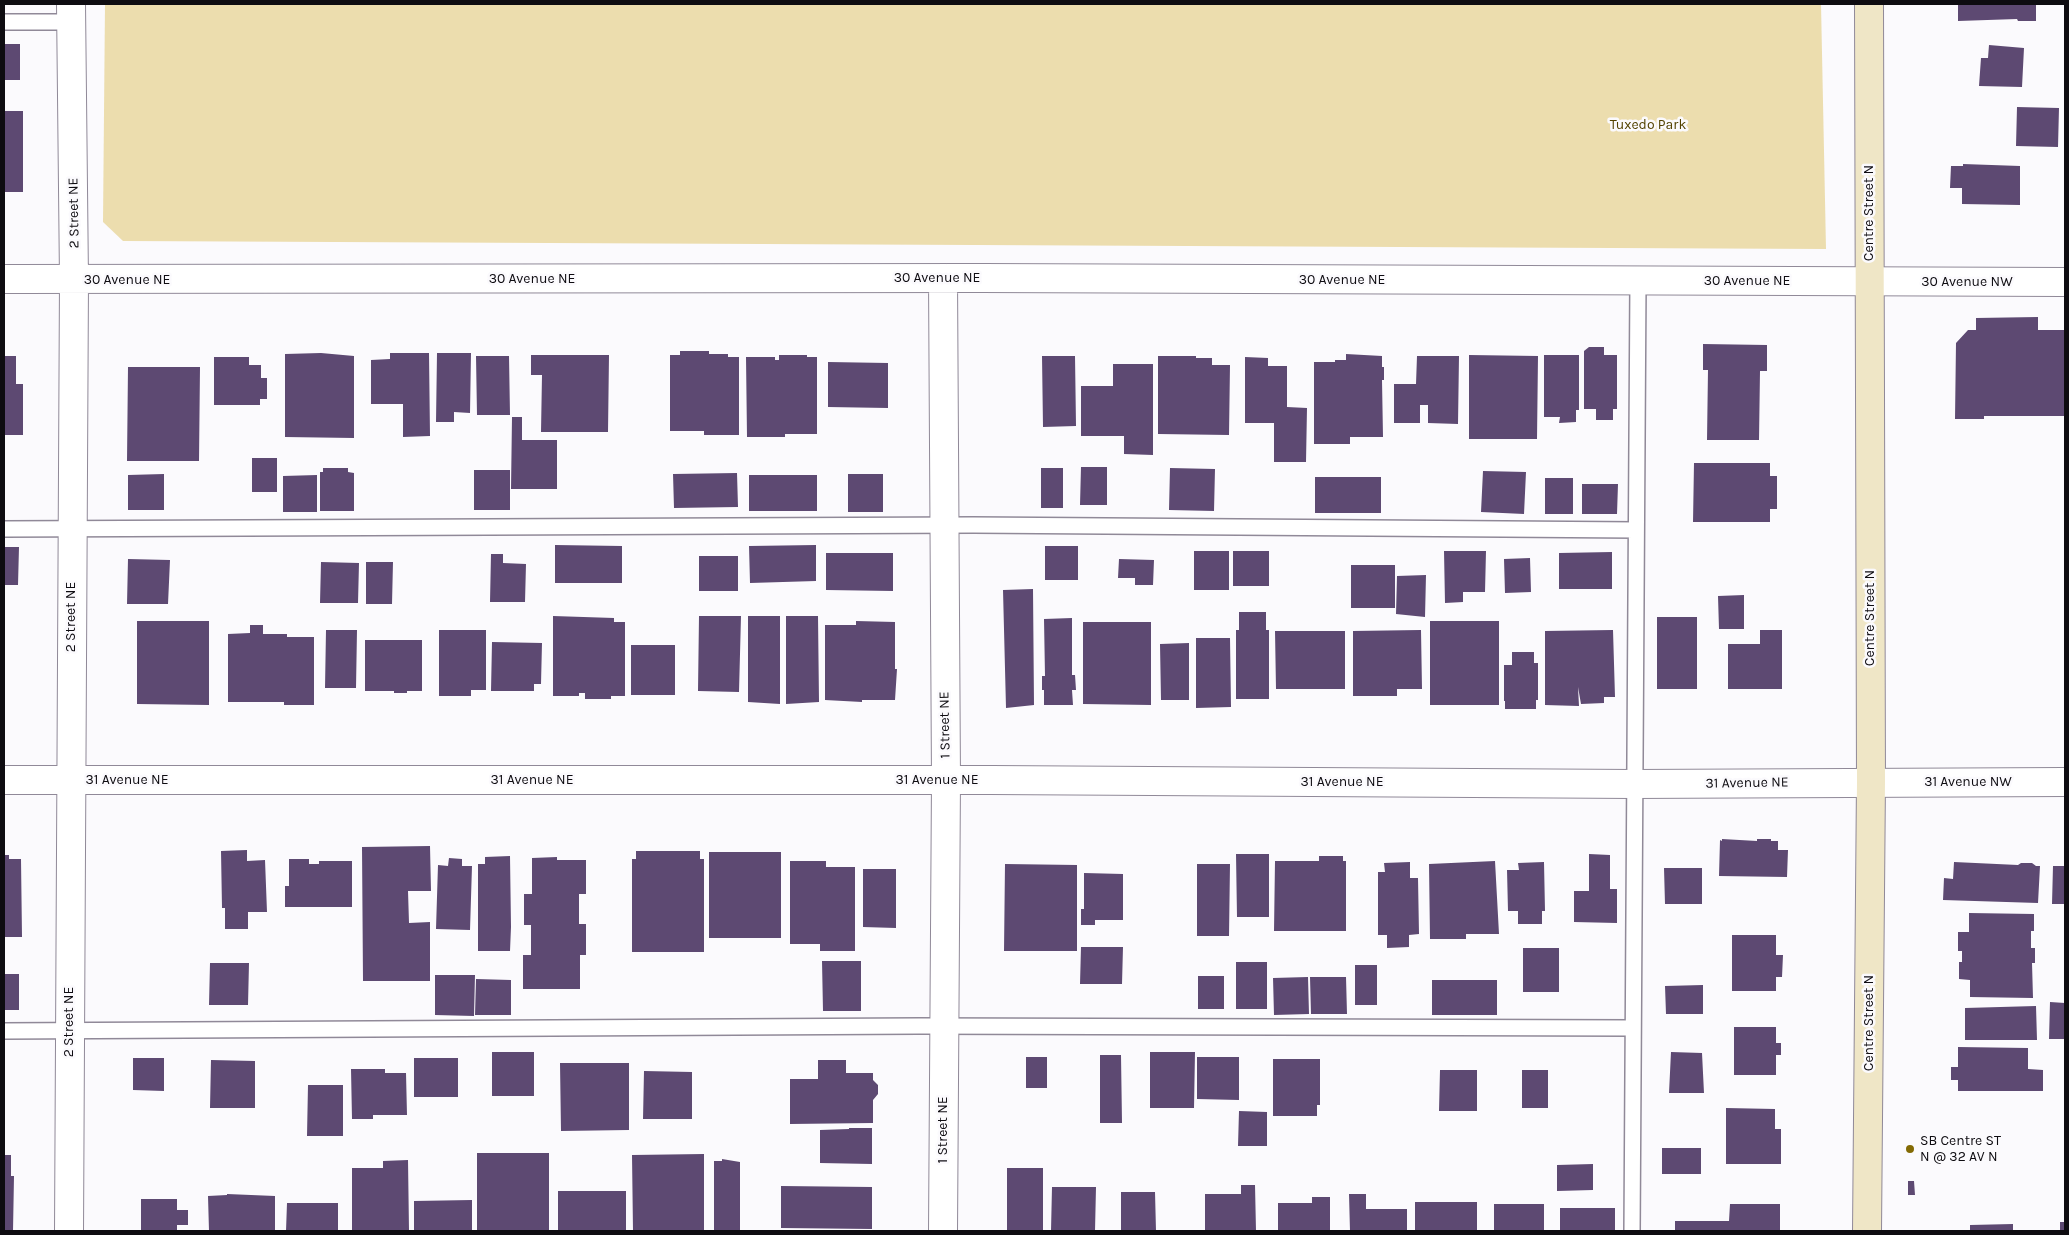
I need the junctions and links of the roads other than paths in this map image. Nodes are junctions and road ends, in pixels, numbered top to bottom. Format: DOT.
graph roads {
  1 [pos="1869,4"];
  2 [pos="72,13"];
  3 [pos="4,22"];
  4 [pos="943,278"];
  5 [pos="4,279"];
  6 [pos="74,280"];
  7 [pos="1638,281"];
  8 [pos="1869,282"];
  9 [pos="2065,282"];
  10 [pos="943,525"];
  11 [pos="4,529"];
  12 [pos="72,529"];
  13 [pos="1636,530"];
  14 [pos="4,780"];
  15 [pos="71,780"];
  16 [pos="946,780"];
  17 [pos="1871,781"];
  18 [pos="2065,782"];
  19 [pos="1634,784"];
  20 [pos="943,1026"];
  21 [pos="1633,1028"];
  22 [pos="4,1031"];
  23 [pos="69,1031"];
  24 [pos="69,1231"];
  25 [pos="943,1231"];
  26 [pos="1632,1231"];
  27 [pos="1866,1231"];
  1 -- 8 [label="main road, Centre Street N"];
  2 -- 3 [label="lane"];
  2 -- 6 [label="street, 2 Street NE"];
  4 -- 6 [label="street, 30 Avenue NE"];
  4 -- 7 [label="street, 30 Avenue NE"];
  4 -- 10 [label="street, 1 Street NE"];
  5 -- 6 [label="street, 30 Avenue NE"];
  6 -- 12 [label="street, 2 Street NE"];
  7 -- 8 [label="street, 30 Avenue NE"];
  7 -- 13 [label="lane"];
  8 -- 9 [label="street, 30 Avenue NW"];
  8 -- 17 [label="main road, Centre Street N"];
  10 -- 12 [label="lane"];
  10 -- 13 [label="lane"];
  10 -- 16 [label="street, 1 Street NE"];
  11 -- 12 [label="lane"];
  12 -- 15 [label="street, 2 Street NE"];
  13 -- 19 [label="lane"];
  14 -- 15 [label="street, 31 Avenue NE"];
  15 -- 16 [label="street, 31 Avenue NE"];
  15 -- 23 [label="street, 2 Street NE"];
  16 -- 19 [label="street, 31 Avenue NE"];
  16 -- 20 [label="street, 1 Street NE"];
  17 -- 18 [label="street, 31 Avenue NW"];
  17 -- 19 [label="street, 31 Avenue NE"];
  17 -- 27 [label="main road, Centre Street N"];
  19 -- 21 [label="lane"];
  20 -- 21 [label="lane"];
  20 -- 23 [label="lane"];
  20 -- 25 [label="street, 1 Street NE"];
  21 -- 26 [label="lane"];
  22 -- 23 [label="lane"];
  23 -- 24 [label="street, 2 Street NE"];
}
